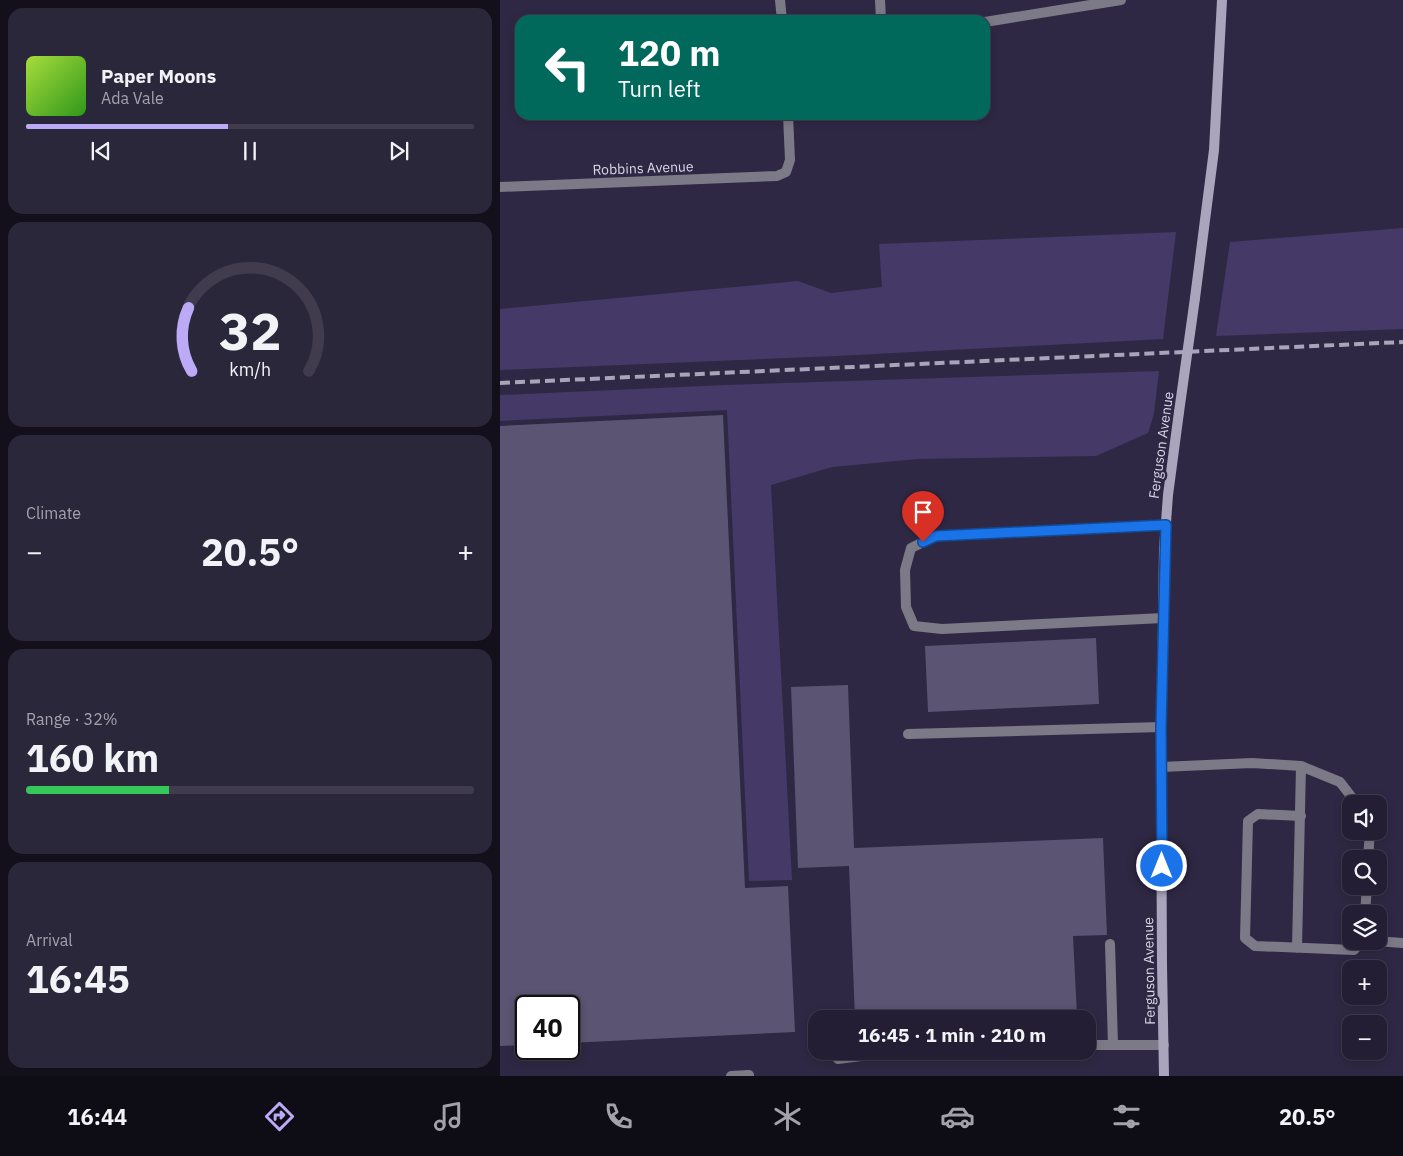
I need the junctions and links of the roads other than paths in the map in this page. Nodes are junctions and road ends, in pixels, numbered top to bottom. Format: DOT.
graph roads {
  1 [pos="780,0"];
  2 [pos="880,0"];
  3 [pos="1121,0"];
  4 [pos="1222,0"];
  5 [pos="782,15"];
  6 [pos="881,15"];
  7 [pos="990,21"];
  8 [pos="788,120"];
  9 [pos="500,187"];
  10 [pos="1166,525"];
  11 [pos="1163,618"];
  12 [pos="1161,727"];
  13 [pos="908,734"];
  14 [pos="1301,766"];
  15 [pos="1161,767"];
  16 [pos="1350,795"];
  17 [pos="1301,816"];
  18 [pos="1387,942"];
  19 [pos="1403,943"];
  20 [pos="1110,944"];
  21 [pos="1298,948"];
  22 [pos="1342,950"];
  23 [pos="1096,1045"];
  24 [pos="1113,1045"];
  25 [pos="1164,1045"];
  26 [pos="749,1075"];
  27 [pos="731,1076"];
  28 [pos="1164,1076"];
  1 -- 5 [label="street"];
  2 -- 6 [label="street"];
  3 -- 7 [label="street"];
  4 -- 10 [label="street, Ferguson Avenue, bridge"];
  8 -- 9 [label="street, Robbins Avenue"];
  10 -- 11 [label="street, Ferguson Avenue"];
  10 -- 11 [label="street"];
  11 -- 12 [label="street, Ferguson Avenue"];
  12 -- 13 [label="street"];
  12 -- 15 [label="street, Ferguson Avenue"];
  14 -- 15 [label="street"];
  14 -- 16 [label="street"];
  14 -- 17 [label="street"];
  15 -- 25 [label="street, Ferguson Avenue"];
  17 -- 21 [label="street"];
  17 -- 21 [label="street"];
  18 -- 19 [label="street"];
  20 -- 24 [label="street"];
  21 -- 22 [label="street"];
  23 -- 24 [label="street"];
  24 -- 25 [label="street"];
  25 -- 28 [label="street, Ferguson Avenue"];
  26 -- 27 [label="street"];
}
